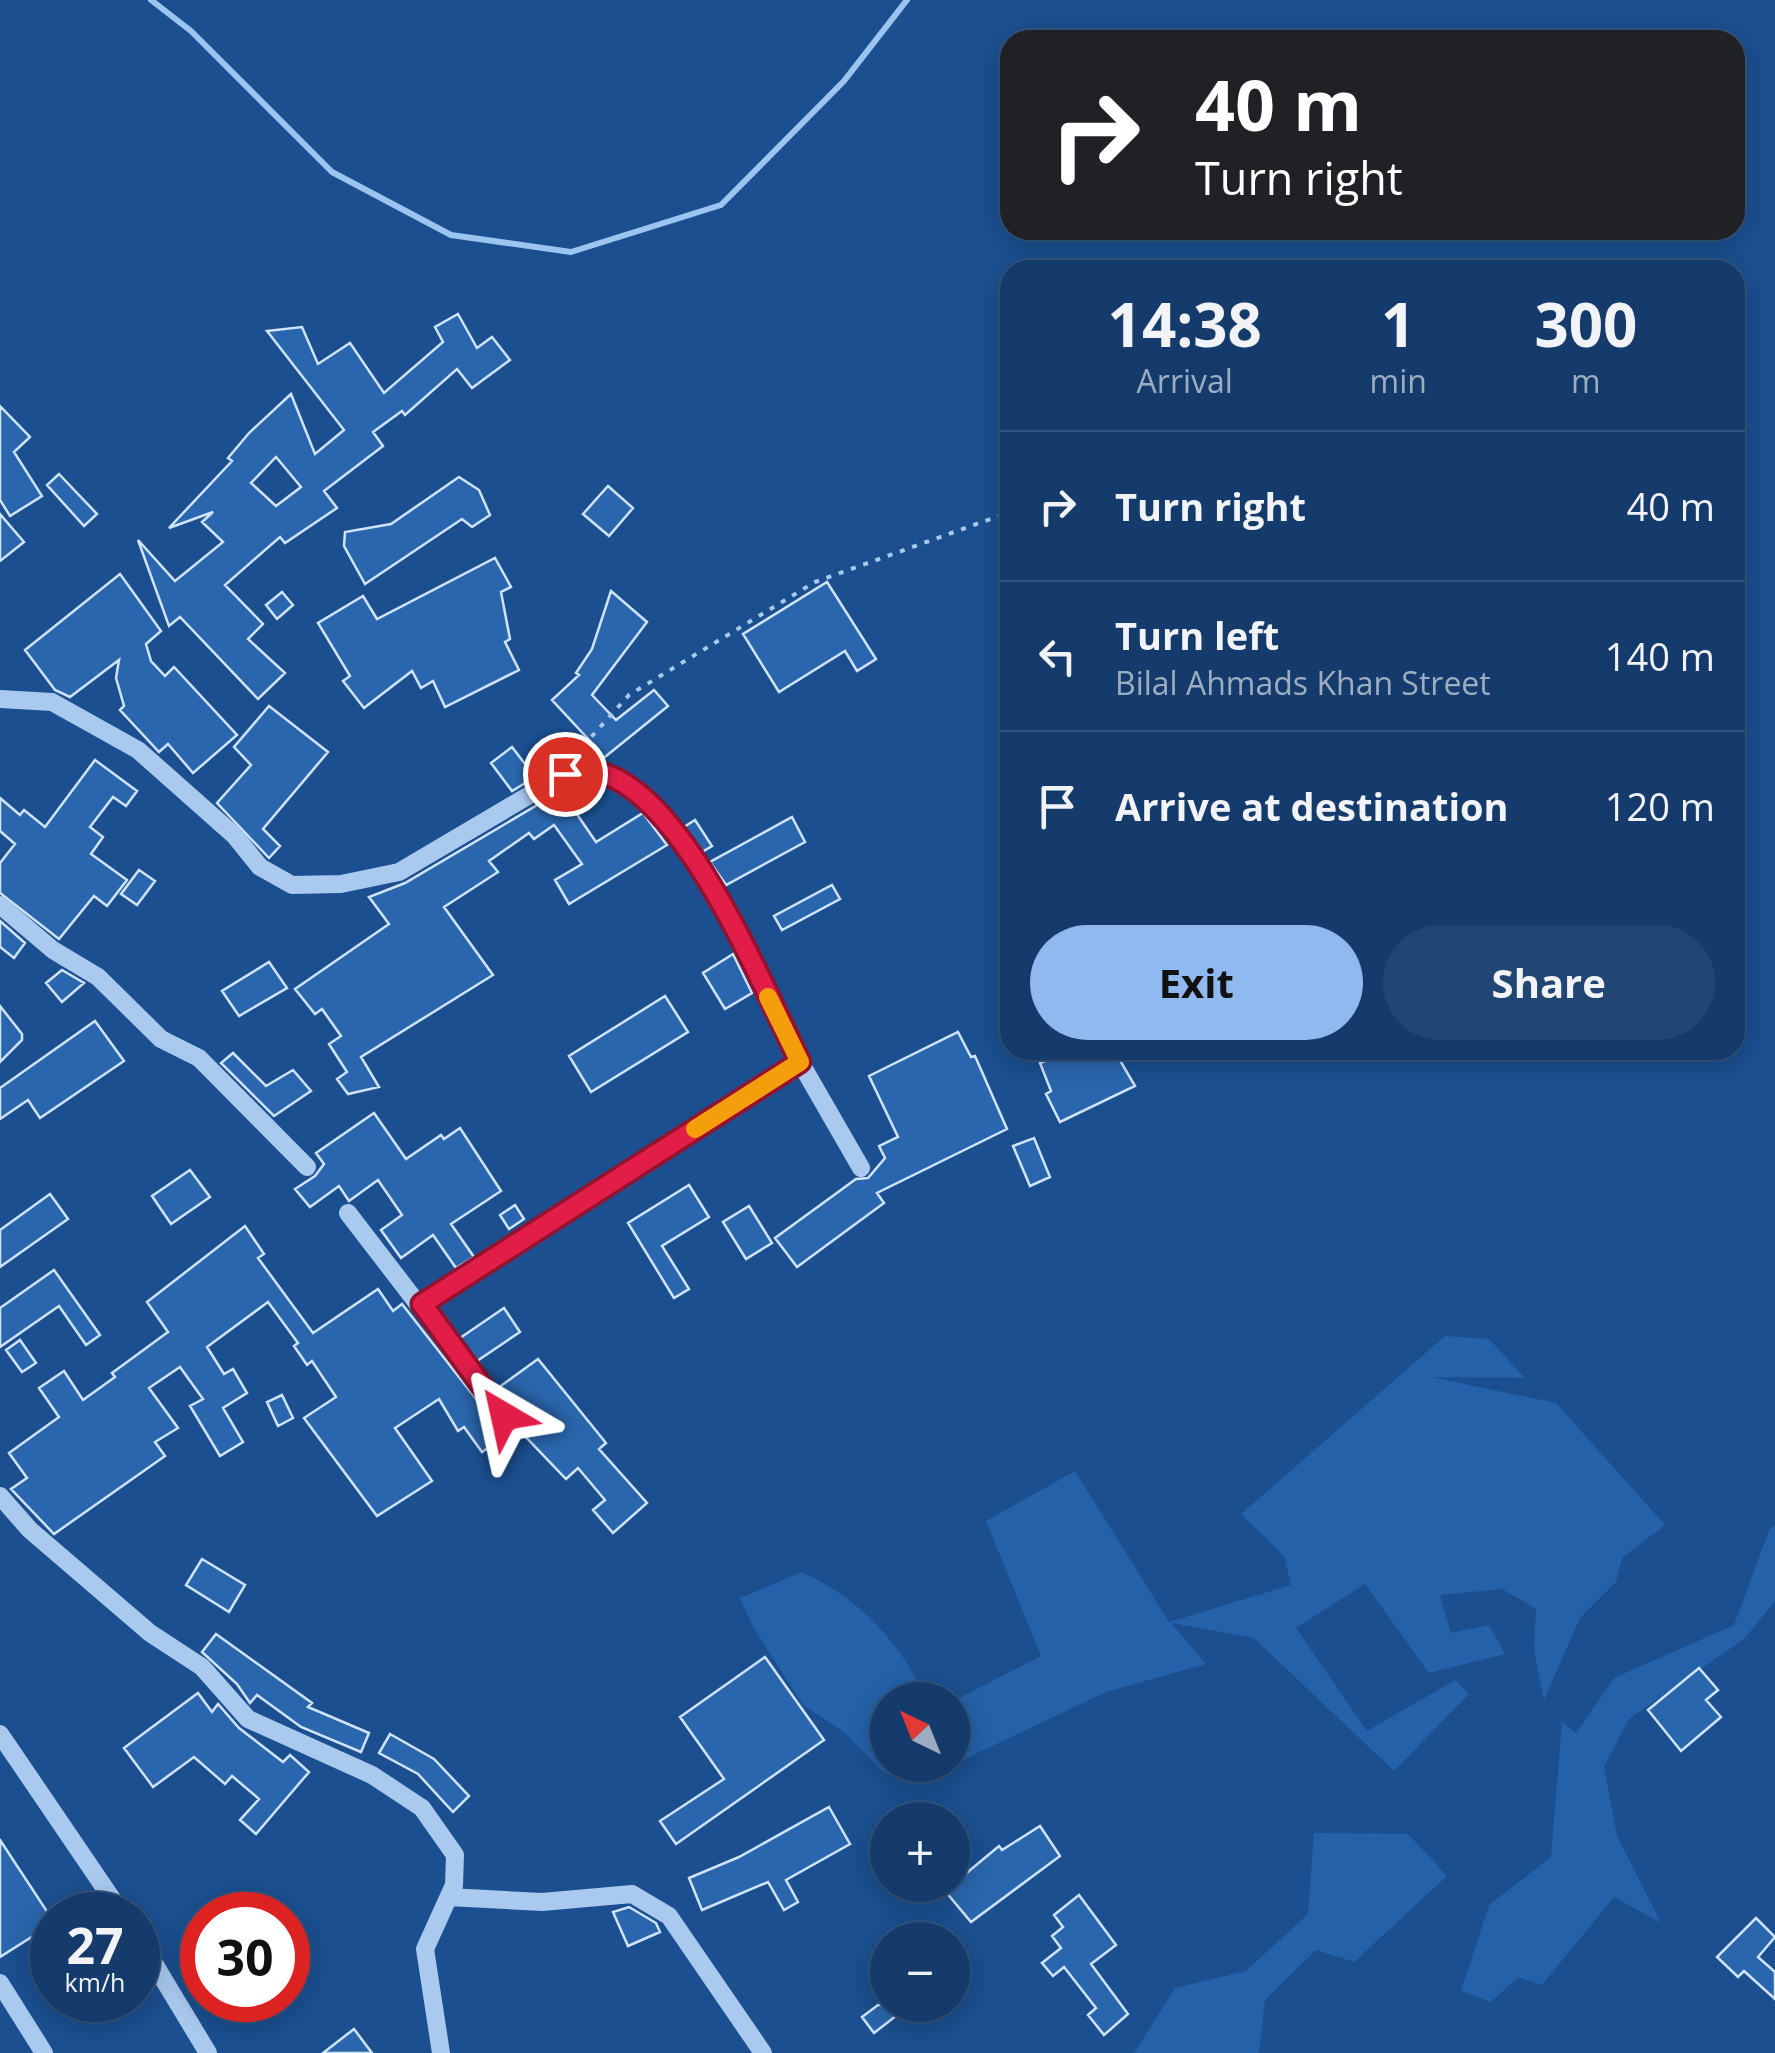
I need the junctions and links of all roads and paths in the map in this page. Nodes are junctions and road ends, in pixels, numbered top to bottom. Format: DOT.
graph roads {
  1 [pos="1000,516"];
  2 [pos="0,700"];
  3 [pos="565,774"];
  4 [pos="0,905"];
  5 [pos="800,1062"];
  6 [pos="307,1166"];
  7 [pos="861,1168"];
  8 [pos="348,1212"];
  9 [pos="422,1304"];
  10 [pos="504,1416"];
  11 [pos="0,1496"];
  12 [pos="0,1734"];
  13 [pos="107,1892"];
  14 [pos="448,1897"];
  15 [pos="160,1973"];
  16 [pos="0,1983"];
  17 [pos="44,2053"];
  18 [pos="208,2053"];
  19 [pos="441,2053"];
  20 [pos="763,2053"];
  1 -- 3 [label="path"];
  2 -- 3 [label="street"];
  3 -- 5 [label="street"];
  4 -- 6 [label="street"];
  5 -- 7 [label="street"];
  5 -- 9 [label="street"];
  8 -- 9 [label="street"];
  9 -- 10 [label="street"];
  11 -- 14 [label="street"];
  12 -- 13 [label="street"];
  14 -- 19 [label="street"];
  14 -- 20 [label="street"];
  15 -- 18 [label="street"];
  16 -- 17 [label="street"];
}
